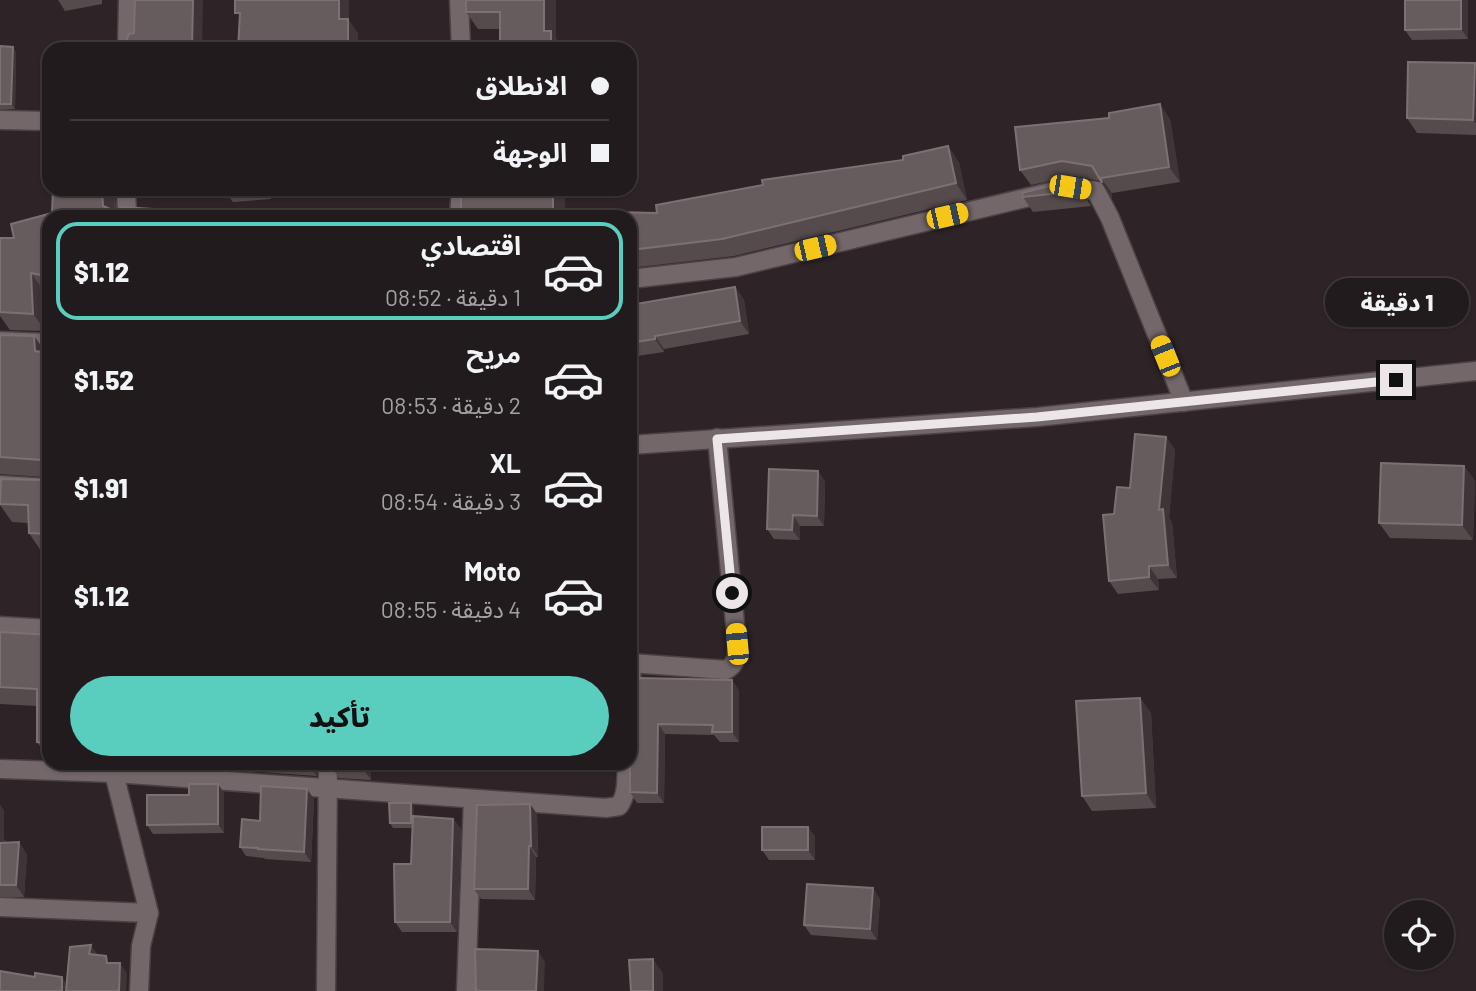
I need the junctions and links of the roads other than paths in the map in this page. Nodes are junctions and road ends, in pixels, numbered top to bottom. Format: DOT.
graph roads {
  1 [pos="128,0"];
  2 [pos="458,0"];
  3 [pos="127,42"];
  4 [pos="461,42"];
  5 [pos="0,120"];
  6 [pos="42,121"];
  7 [pos="637,278"];
  8 [pos="0,341"];
  9 [pos="42,343"];
  10 [pos="1476,371"];
  11 [pos="1184,402"];
  12 [pos="717,439"];
  13 [pos="637,445"];
  14 [pos="0,485"];
  15 [pos="42,488"];
  16 [pos="0,625"];
  17 [pos="42,628"];
  18 [pos="637,663"];
  19 [pos="0,768"];
  20 [pos="42,768"];
  21 [pos="115,770"];
  22 [pos="135,770"];
  23 [pos="328,770"];
  24 [pos="627,770"];
  25 [pos="328,789"];
  26 [pos="473,799"];
  27 [pos="0,907"];
  28 [pos="149,913"];
  29 [pos="139,991"];
  30 [pos="326,991"];
  31 [pos="466,991"];
  1 -- 3 [label="street"];
  2 -- 4 [label="street"];
  5 -- 6 [label="street"];
  7 -- 11 [label="street"];
  8 -- 9 [label="street"];
  10 -- 11 [label="street"];
  11 -- 12 [label="street"];
  12 -- 13 [label="street"];
  12 -- 18 [label="street"];
  14 -- 15 [label="street"];
  16 -- 17 [label="street"];
  19 -- 20 [label="street"];
  21 -- 28 [label="street"];
  22 -- 25 [label="street"];
  23 -- 25 [label="street"];
  24 -- 26 [label="street"];
  25 -- 26 [label="street"];
  25 -- 30 [label="street"];
  26 -- 31 [label="street"];
  27 -- 28 [label="street"];
  28 -- 29 [label="street"];
}
